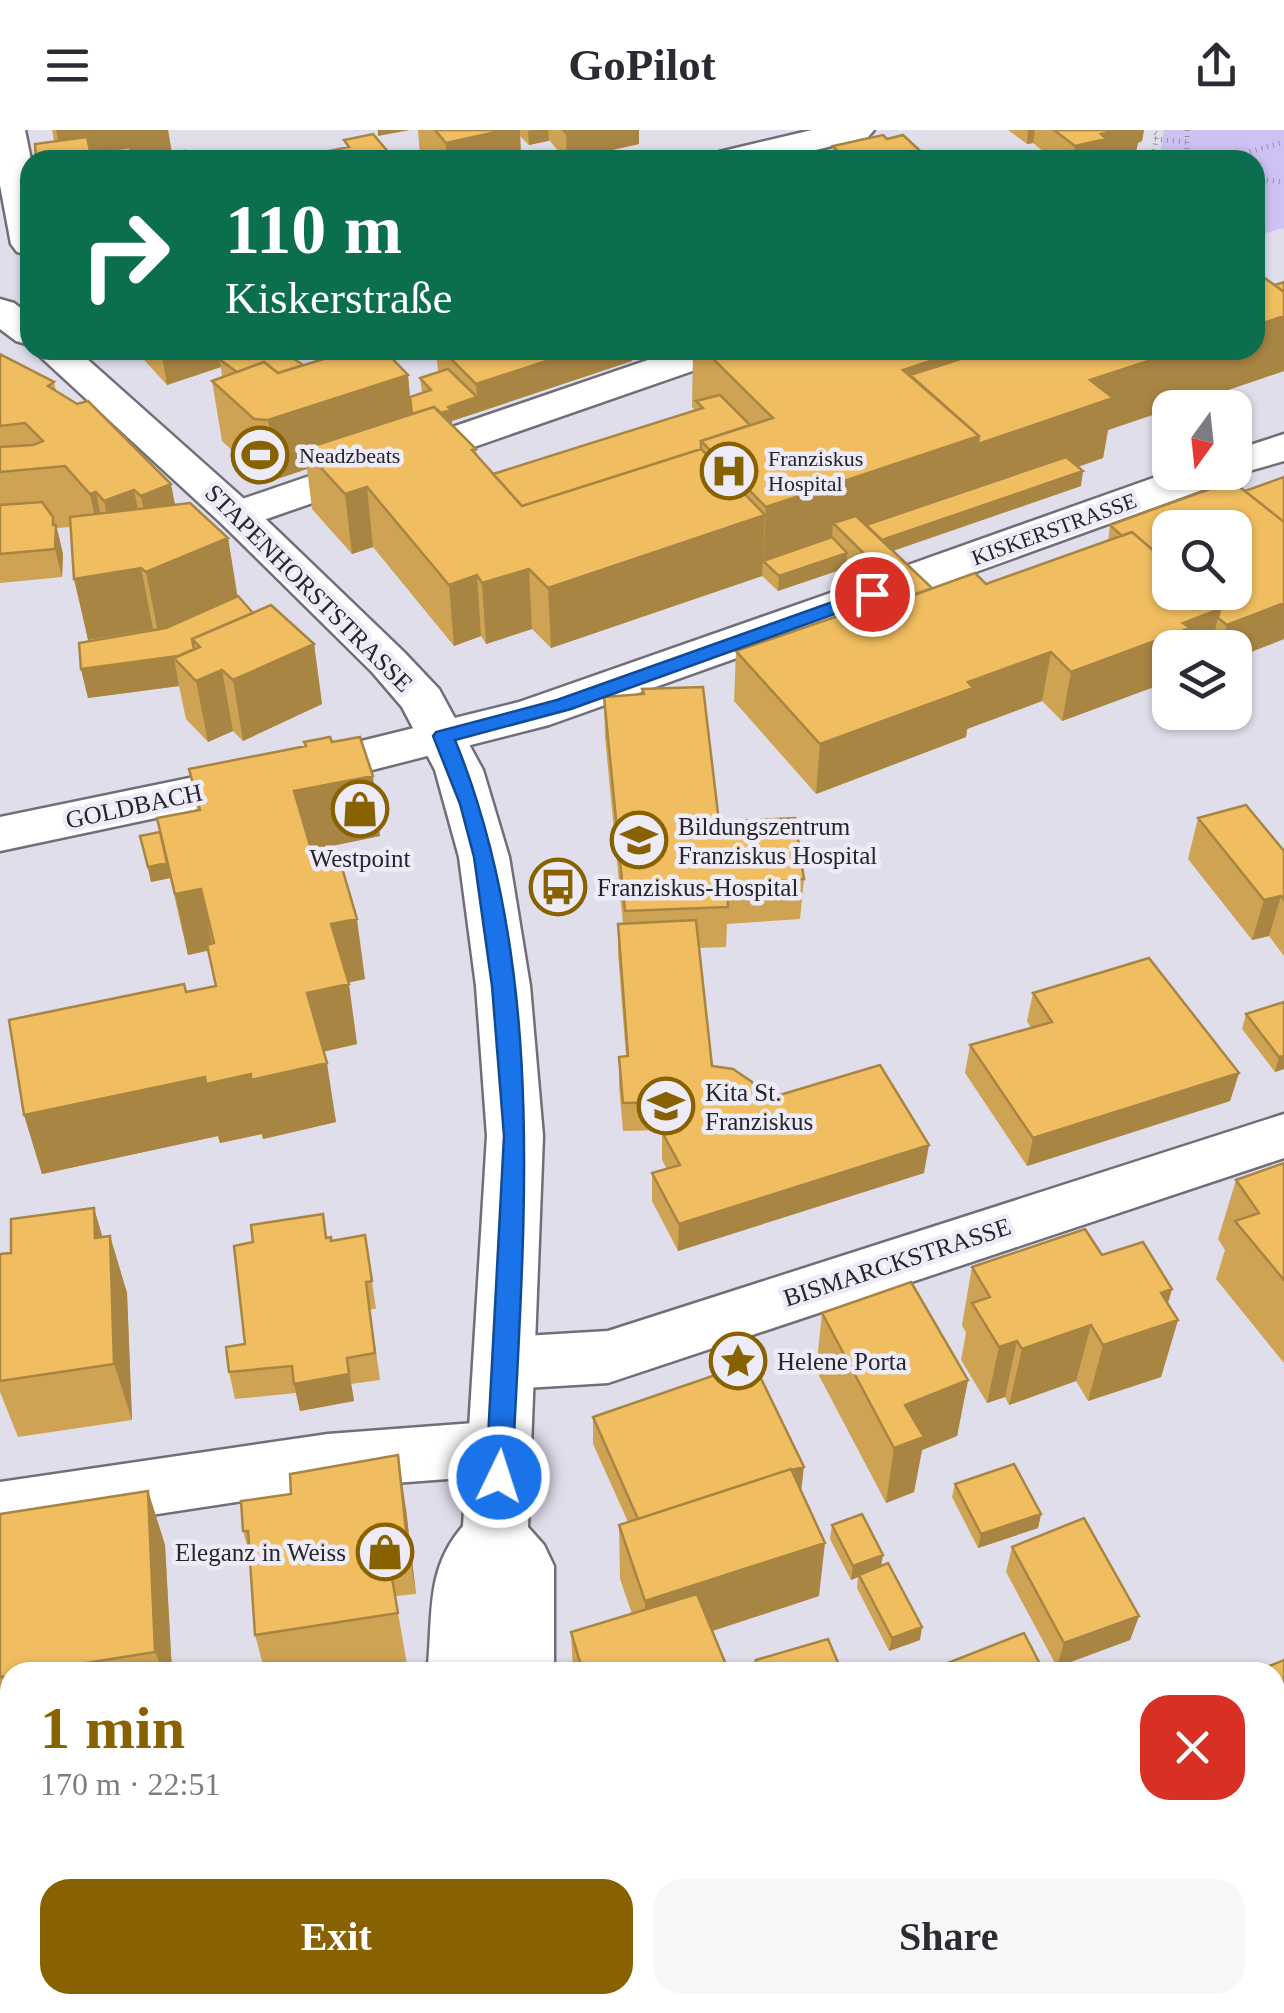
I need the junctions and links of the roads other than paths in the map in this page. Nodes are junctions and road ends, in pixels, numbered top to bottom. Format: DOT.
graph roads {
  1 [pos="8,130"];
  2 [pos="856,130"];
  3 [pos="773,150"];
  4 [pos="20,192"];
  5 [pos="0,311"];
  6 [pos="16,347"];
  7 [pos="32,360"];
  8 [pos="65,360"];
  9 [pos="687,360"];
  10 [pos="141,431"];
  11 [pos="1284,447"];
  12 [pos="1252,458"];
  13 [pos="1162,490"];
  14 [pos="237,515"];
  15 [pos="443,736"];
  16 [pos="0,834"];
  17 [pos="1284,1136"];
  18 [pos="506,1363"];
  19 [pos="501,1448"];
  20 [pos="0,1510"];
  21 [pos="495,1536"];
  22 [pos="462,1662"];
  23 [pos="520,1662"];
  1 -- 4 [label="street"];
  2 -- 3 [label="street"];
  5 -- 6 [label="street, STAPENHORSTSTRASSE"];
  7 -- 10 [label="street, STAPENHORSTSTRASSE"];
  8 -- 10 [label="street, STAPENHORSTSTRASSE"];
  9 -- 14 [label="street"];
  10 -- 14 [label="street, STAPENHORSTSTRASSE"];
  11 -- 12 [label="street"];
  13 -- 15 [label="street, KISKERSTRASSE"];
  14 -- 15 [label="street, STAPENHORSTSTRASSE"];
  15 -- 16 [label="street, GOLDBACH"];
  15 -- 18 [label="street, STAPENHORSTSTRASSE"];
  17 -- 18 [label="street, BISMARCKSTRASSE"];
  18 -- 19 [label="street, STAPENHORSTSTRASSE"];
  19 -- 20 [label="street"];
  19 -- 21 [label="street, STAPENHORSTSTRASSE"];
  21 -- 22 [label="street, STAPENHORSTSTRASSE"];
  21 -- 23 [label="street"];
}
